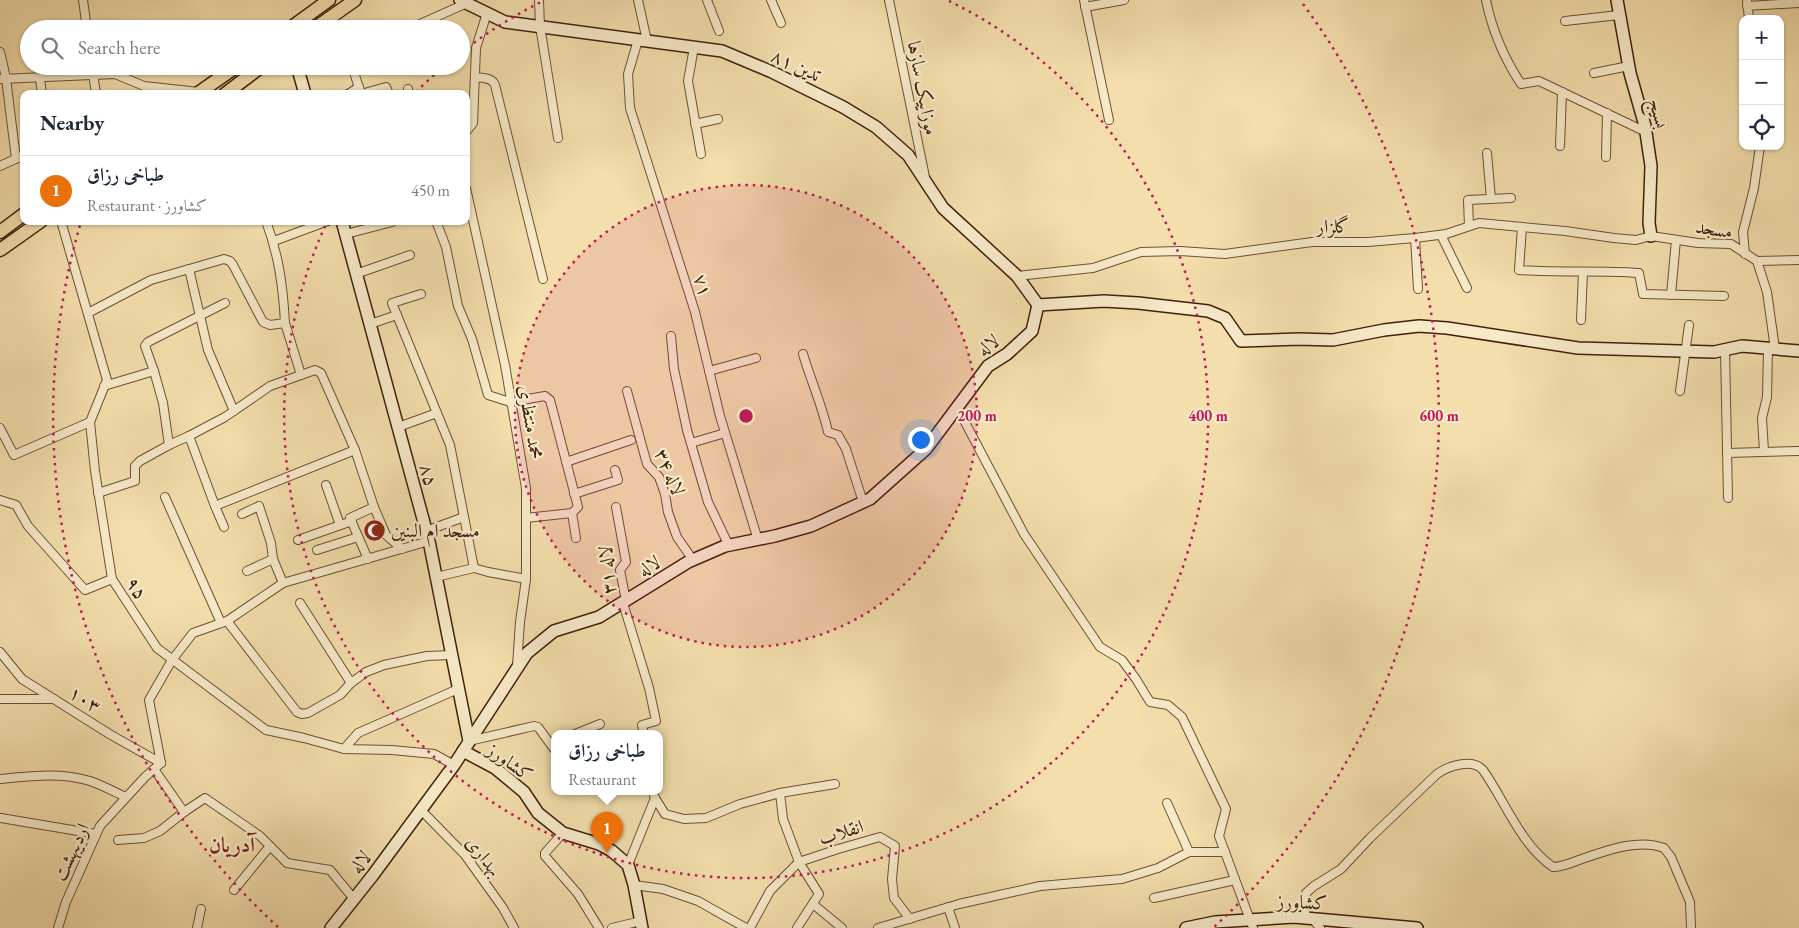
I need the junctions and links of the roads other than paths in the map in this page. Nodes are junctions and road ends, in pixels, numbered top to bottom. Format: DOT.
graph roads {
  1 [pos="83,0"];
  2 [pos="329,0"];
  3 [pos="355,0"];
  4 [pos="539,0"];
  5 [pos="638,0"];
  6 [pos="707,0"];
  7 [pos="771,0"];
  8 [pos="889,0"];
  9 [pos="1124,0"];
  10 [pos="1486,0"];
  11 [pos="1617,0"];
  12 [pos="464,2"];
  13 [pos="1799,2"];
  14 [pos="1747,3"];
  15 [pos="1084,4"];
  16 [pos="487,13"];
  17 [pos="1619,15"];
  18 [pos="86,20"];
  19 [pos="301,20"];
  20 [pos="327,20"];
  21 [pos="427,20"];
  22 [pos="1565,21"];
  23 [pos="781,23"];
  24 [pos="540,26"];
  25 [pos="719,30"];
  26 [pos="642,40"];
  27 [pos="694,48"];
  28 [pos="0,52"];
  29 [pos="1629,66"];
  30 [pos="1594,73"];
  31 [pos="104,75"];
  32 [pos="117,75"];
  33 [pos="225,75"];
  34 [pos="235,75"];
  35 [pos="250,75"];
  36 [pos="300,75"];
  37 [pos="355,75"];
  38 [pos="93,76"];
  39 [pos="475,78"];
  40 [pos="3,79"];
  41 [pos="40,79"];
  42 [pos="215,82"];
  43 [pos="239,84"];
  44 [pos="359,87"];
  45 [pos="41,90"];
  46 [pos="95,90"];
  47 [pos="175,90"];
  48 [pos="203,90"];
  49 [pos="220,90"];
  50 [pos="229,90"];
  51 [pos="304,90"];
  52 [pos="354,90"];
  53 [pos="360,90"];
  54 [pos="374,90"];
  55 [pos="388,90"];
  56 [pos="1562,92"];
  57 [pos="1607,112"];
  58 [pos="718,119"];
  59 [pos="1109,120"];
  60 [pos="695,124"];
  61 [pos="470,127"];
  62 [pos="1646,132"];
  63 [pos="558,138"];
  64 [pos="1560,146"];
  65 [pos="1759,150"];
  66 [pos="1488,153"];
  67 [pos="701,154"];
  68 [pos="1606,156"];
  69 [pos="20,158"];
  70 [pos="16,160"];
  71 [pos="0,166"];
  72 [pos="926,183"];
  73 [pos="1511,198"];
  74 [pos="1490,199"];
  75 [pos="470,206"];
  76 [pos="20,217"];
  77 [pos="35,225"];
  78 [pos="62,225"];
  79 [pos="268,225"];
  80 [pos="317,225"];
  81 [pos="343,225"];
  82 [pos="380,225"];
  83 [pos="438,225"];
  84 [pos="1470,226"];
  85 [pos="1522,227"];
  86 [pos="0,232"];
  87 [pos="346,234"];
  88 [pos="1440,234"];
  89 [pos="1651,236"];
  90 [pos="1415,238"];
  91 [pos="1676,240"];
  92 [pos="274,241"];
  93 [pos="0,250"];
  94 [pos="1745,254"];
  95 [pos="410,255"];
  96 [pos="1799,260"];
  97 [pos="1758,261"];
  98 [pos="189,269"];
  99 [pos="1583,272"];
  100 [pos="356,274"];
  101 [pos="1017,276"];
  102 [pos="543,278"];
  103 [pos="1467,288"];
  104 [pos="1418,289"];
  105 [pos="421,294"];
  106 [pos="1671,295"];
  107 [pos="1724,296"];
  108 [pos="225,303"];
  109 [pos="1038,305"];
  110 [pos="88,313"];
  111 [pos="199,315"];
  112 [pos="397,315"];
  113 [pos="1581,320"];
  114 [pos="285,324"];
  115 [pos="370,324"];
  116 [pos="1689,326"];
  117 [pos="671,336"];
  118 [pos="1771,349"];
  119 [pos="1686,350"];
  120 [pos="1725,350"];
  121 [pos="1799,351"];
  122 [pos="803,354"];
  123 [pos="756,358"];
  124 [pos="709,370"];
  125 [pos="154,371"];
  126 [pos="301,375"];
  127 [pos="104,386"];
  128 [pos="627,391"];
  129 [pos="1680,391"];
  130 [pos="510,402"];
  131 [pos="957,407"];
  132 [pos="234,411"];
  133 [pos="437,413"];
  134 [pos="90,422"];
  135 [pos="398,427"];
  136 [pos="0,428"];
  137 [pos="726,433"];
  138 [pos="189,436"];
  139 [pos="631,440"];
  140 [pos="691,443"];
  141 [pos="169,445"];
  142 [pos="355,450"];
  143 [pos="1799,450"];
  144 [pos="1764,451"];
  145 [pos="1727,453"];
  146 [pos="566,462"];
  147 [pos="615,470"];
  148 [pos="326,485"];
  149 [pos="98,493"];
  150 [pos="574,494"];
  151 [pos="165,497"];
  152 [pos="1728,498"];
  153 [pos="0,500"];
  154 [pos="863,502"];
  155 [pos="215,506"];
  156 [pos="374,507"];
  157 [pos="616,507"];
  158 [pos="572,513"];
  159 [pos="242,514"];
  160 [pos="464,517"];
  161 [pos="526,518"];
  162 [pos="352,521"];
  163 [pos="340,525"];
  164 [pos="224,527"];
  165 [pos="427,536"];
  166 [pos="358,537"];
  167 [pos="576,538"];
  168 [pos="298,540"];
  169 [pos="758,540"];
  170 [pos="729,546"];
  171 [pos="402,549"];
  172 [pos="316,550"];
  173 [pos="273,559"];
  174 [pos="368,559"];
  175 [pos="693,560"];
  176 [pos="474,568"];
  177 [pos="247,571"];
  178 [pos="436,577"];
  179 [pos="112,579"];
  180 [pos="526,579"];
  181 [pos="283,583"];
  182 [pos="624,602"];
  183 [pos="300,603"];
  184 [pos="224,622"];
  185 [pos="0,652"];
  186 [pos="451,655"];
  187 [pos="172,660"];
  188 [pos="517,666"];
  189 [pos="350,683"];
  190 [pos="458,690"];
  191 [pos="0,699"];
  192 [pos="54,699"];
  193 [pos="600,724"];
  194 [pos="585,730"];
  195 [pos="643,730"];
  196 [pos="469,741"];
  197 [pos="551,743"];
  198 [pos="344,749"];
  199 [pos="462,751"];
  200 [pos="161,763"];
  201 [pos="454,765"];
  202 [pos="154,769"];
  203 [pos="0,779"];
  204 [pos="835,784"];
  205 [pos="780,793"];
  206 [pos="654,795"];
  207 [pos="126,797"];
  208 [pos="1167,803"];
  209 [pos="420,810"];
  210 [pos="184,812"];
  211 [pos="1,818"];
  212 [pos="563,833"];
  213 [pos="96,834"];
  214 [pos="118,840"];
  215 [pos="270,846"];
  216 [pos="1189,852"];
  217 [pos="1225,852"];
  218 [pos="799,862"];
  219 [pos="628,864"];
  220 [pos="1235,880"];
  221 [pos="634,885"];
  222 [pos="234,890"];
  223 [pos="1154,898"];
  224 [pos="354,899"];
  225 [pos="813,904"];
  226 [pos="948,907"];
  227 [pos="201,909"];
  228 [pos="1309,918"];
  229 [pos="910,919"];
  230 [pos="642,924"];
  231 [pos="1251,924"];
  232 [pos="752,927"];
  233 [pos="58,928"];
  234 [pos="197,928"];
  235 [pos="331,928"];
  236 [pos="514,928"];
  237 [pos="599,928"];
  238 [pos="612,928"];
  239 [pos="797,928"];
  240 [pos="842,928"];
  241 [pos="878,928"];
  242 [pos="955,928"];
  243 [pos="1186,928"];
  244 [pos="1320,928"];
  245 [pos="1417,928"];
  246 [pos="1691,928"];
  1 -- 18 [label="street"];
  2 -- 19 [label="main road"];
  3 -- 20 [label="main road"];
  4 -- 24 [label="street"];
  5 -- 26 [label="street, ۷۱"];
  6 -- 25 [label="street"];
  7 -- 23 [label="street"];
  8 -- 72 [label="street, موزاییک سازها"];
  9 -- 15 [label="street"];
  10 -- 56 [label="street"];
  11 -- 17 [label="street, بسیج"];
  12 -- 16 [label="street, تدین ۸۱"];
  12 -- 21 [label="street"];
  13 -- 14 [label="street"];
  15 -- 59 [label="street"];
  16 -- 24 [label="street, تدین ۸۱"];
  16 -- 39 [label="street"];
  17 -- 22 [label="street"];
  17 -- 29 [label="street, بسیج"];
  24 -- 26 [label="street, تدین ۸۱"];
  24 -- 63 [label="street"];
  26 -- 27 [label="street, تدین ۸۱"];
  26 -- 124 [label="street, ۷۱"];
  27 -- 60 [label="street"];
  27 -- 72 [label="street, تدین ۸۱"];
  28 -- 40 [label="street"];
  29 -- 30 [label="street"];
  29 -- 62 [label="street, بسیج"];
  31 -- 38 [label="street"];
  32 -- 47 [label="street"];
  33 -- 42 [label="main road"];
  34 -- 43 [label="main road"];
  35 -- 43 [label="main road"];
  36 -- 51 [label="street"];
  37 -- 44 [label="street"];
  38 -- 41 [label="street"];
  38 -- 46 [label="street"];
  39 -- 61 [label="street"];
  39 -- 102 [label="street"];
  40 -- 41 [label="street"];
  40 -- 70 [label="street"];
  41 -- 45 [label="street"];
  42 -- 48 [label="main road"];
  42 -- 49 [label="main road"];
  43 -- 50 [label="main road"];
  44 -- 52 [label="street"];
  44 -- 53 [label="street"];
  54 -- 55 [label="street"];
  56 -- 57 [label="street"];
  56 -- 64 [label="street"];
  57 -- 62 [label="street"];
  57 -- 68 [label="street"];
  58 -- 60 [label="street"];
  60 -- 67 [label="street"];
  62 -- 89 [label="street, بسیج"];
  65 -- 94 [label="street"];
  66 -- 74 [label="street"];
  69 -- 70 [label="street"];
  70 -- 71 [label="street"];
  72 -- 101 [label="street, تدین ۸۱"];
  73 -- 74 [label="street"];
  74 -- 84 [label="street"];
  75 -- 130 [label="street, محمد منتظری"];
  76 -- 86 [label="main road"];
  77 -- 93 [label="main road"];
  78 -- 110 [label="street, ۹۵"];
  79 -- 92 [label="street"];
  80 -- 92 [label="street"];
  81 -- 87 [label="street, ۸۵"];
  82 -- 87 [label="street"];
  83 -- 130 [label="street"];
  84 -- 85 [label="street, گلزار"];
  84 -- 88 [label="street, گلزار"];
  85 -- 89 [label="street, گلزار"];
  85 -- 99 [label="street"];
  87 -- 100 [label="street, ۸۵"];
  88 -- 90 [label="street, گلزار"];
  88 -- 103 [label="street"];
  89 -- 91 [label="street, مسجد"];
  90 -- 101 [label="street, گلزار"];
  90 -- 104 [label="street"];
  91 -- 94 [label="street, مسجد"];
  91 -- 106 [label="street"];
  92 -- 114 [label="street"];
  94 -- 97 [label="street, مسجد"];
  95 -- 100 [label="street"];
  96 -- 97 [label="street, مسجد"];
  97 -- 118 [label="street"];
  98 -- 110 [label="street"];
  98 -- 111 [label="street"];
  98 -- 114 [label="street"];
  99 -- 106 [label="street"];
  99 -- 113 [label="street"];
  100 -- 115 [label="street, ۸۵"];
  101 -- 109 [label="street, تدین ۸۱"];
  105 -- 112 [label="street"];
  106 -- 107 [label="street"];
  108 -- 111 [label="street"];
  109 -- 119 [label="street"];
  109 -- 131 [label="street, لاله"];
  110 -- 127 [label="street, ۹۵"];
  111 -- 125 [label="street"];
  111 -- 132 [label="street"];
  112 -- 115 [label="street"];
  112 -- 133 [label="street"];
  114 -- 126 [label="street"];
  115 -- 135 [label="street, ۸۵"];
  116 -- 119 [label="street"];
  117 -- 140 [label="street"];
  118 -- 120 [label="street"];
  118 -- 121 [label="street"];
  118 -- 144 [label="street"];
  119 -- 120 [label="street"];
  119 -- 129 [label="street"];
  120 -- 145 [label="street"];
  122 -- 154 [label="street"];
  123 -- 124 [label="street"];
  124 -- 137 [label="street, ۷۱"];
  125 -- 127 [label="street"];
  125 -- 141 [label="street"];
  126 -- 132 [label="street"];
  126 -- 142 [label="street"];
  127 -- 134 [label="street, ۹۵"];
  128 -- 175 [label="street, لاله ۳۴"];
  130 -- 146 [label="street"];
  130 -- 161 [label="street, محمد منتظری"];
  131 -- 154 [label="street, لاله"];
  131 -- 217 [label="street"];
  132 -- 138 [label="street"];
  133 -- 135 [label="street"];
  133 -- 160 [label="street"];
  134 -- 136 [label="street"];
  134 -- 149 [label="street, ۹۵"];
  135 -- 165 [label="street, ۸۵"];
  137 -- 140 [label="street"];
  137 -- 169 [label="street, ۷۱"];
  138 -- 141 [label="street"];
  138 -- 155 [label="street"];
  139 -- 146 [label="street"];
  140 -- 170 [label="street"];
  141 -- 149 [label="street"];
  142 -- 155 [label="street"];
  142 -- 156 [label="street"];
  143 -- 144 [label="street"];
  144 -- 145 [label="street"];
  145 -- 152 [label="street"];
  146 -- 150 [label="street"];
  147 -- 150 [label="street"];
  148 -- 163 [label="street"];
  149 -- 179 [label="street, ۹۵"];
  150 -- 158 [label="street"];
  151 -- 184 [label="street"];
  153 -- 179 [label="street"];
  154 -- 169 [label="street, لاله"];
  155 -- 164 [label="street"];
  156 -- 162 [label="street"];
  156 -- 171 [label="street"];
  157 -- 182 [label="street, لاله ۳۱"];
  158 -- 161 [label="street"];
  158 -- 167 [label="street"];
  159 -- 173 [label="street"];
  160 -- 165 [label="street"];
  160 -- 176 [label="street"];
  161 -- 180 [label="street, محمد منتظری"];
  162 -- 163 [label="street"];
  162 -- 166 [label="street"];
  163 -- 168 [label="street"];
  165 -- 171 [label="street"];
  165 -- 178 [label="street, ۸۵"];
  166 -- 172 [label="street"];
  166 -- 174 [label="street"];
  169 -- 170 [label="street, لاله"];
  170 -- 175 [label="street, لاله"];
  171 -- 174 [label="street"];
  173 -- 177 [label="street"];
  173 -- 181 [label="street"];
  174 -- 181 [label="street"];
  175 -- 182 [label="street, لاله"];
  176 -- 178 [label="street"];
  176 -- 180 [label="street"];
  178 -- 186 [label="street, ۸۵"];
  179 -- 187 [label="street, ۹۵"];
  180 -- 188 [label="street, محمد منتظری"];
  181 -- 184 [label="street"];
  182 -- 188 [label="street, لاله"];
  182 -- 195 [label="street, لاله ۳۱"];
  183 -- 189 [label="street"];
  184 -- 187 [label="street"];
  184 -- 189 [label="street"];
  185 -- 192 [label="street, ۱۰۳"];
  186 -- 189 [label="street"];
  186 -- 190 [label="street, ۸۵"];
  187 -- 198 [label="street, ۹۵"];
  187 -- 200 [label="street"];
  188 -- 196 [label="street, لاله"];
  190 -- 196 [label="street, ۸۵"];
  190 -- 198 [label="street"];
  191 -- 192 [label="street"];
  192 -- 200 [label="street, ۱۰۳"];
  193 -- 194 [label="street"];
  196 -- 197 [label="street"];
  196 -- 199 [label="street, لاله"];
  198 -- 201 [label="street, ۹۵"];
  199 -- 201 [label="street, لاله"];
  199 -- 212 [label="street, کشاورز"];
  200 -- 202 [label="street, اردیبهشت"];
  201 -- 209 [label="street, لاله"];
  202 -- 207 [label="street, اردیبهشت"];
  202 -- 210 [label="street"];
  203 -- 207 [label="street"];
  204 -- 205 [label="street"];
  205 -- 206 [label="street"];
  205 -- 218 [label="street"];
  206 -- 219 [label="street"];
  207 -- 213 [label="street, اردیبهشت"];
  208 -- 216 [label="street"];
  209 -- 224 [label="street, لاله"];
  209 -- 236 [label="street, بهداری"];
  210 -- 214 [label="street"];
  210 -- 215 [label="street"];
  211 -- 213 [label="street"];
  212 -- 219 [label="street, کشاورز"];
  212 -- 237 [label="street"];
  213 -- 233 [label="street, اردیبهشت"];
  215 -- 222 [label="street"];
  215 -- 224 [label="street"];
  216 -- 217 [label="street"];
  216 -- 226 [label="street"];
  217 -- 220 [label="street"];
  218 -- 225 [label="street"];
  218 -- 229 [label="street, انقلاب"];
  218 -- 232 [label="street, انقلاب"];
  219 -- 221 [label="street"];
  220 -- 223 [label="street"];
  220 -- 231 [label="street"];
  221 -- 230 [label="street"];
  221 -- 232 [label="street"];
  224 -- 235 [label="street, لاله"];
  225 -- 239 [label="street"];
  225 -- 240 [label="street"];
  226 -- 229 [label="street"];
  226 -- 242 [label="street"];
  227 -- 234 [label="street"];
  228 -- 231 [label="street, کشاورز"];
  228 -- 244 [label="street"];
  228 -- 245 [label="street, کشاورز"];
  228 -- 246 [label="street"];
  229 -- 241 [label="street"];
  230 -- 238 [label="street"];
  231 -- 243 [label="street, کشاورز"];
}
